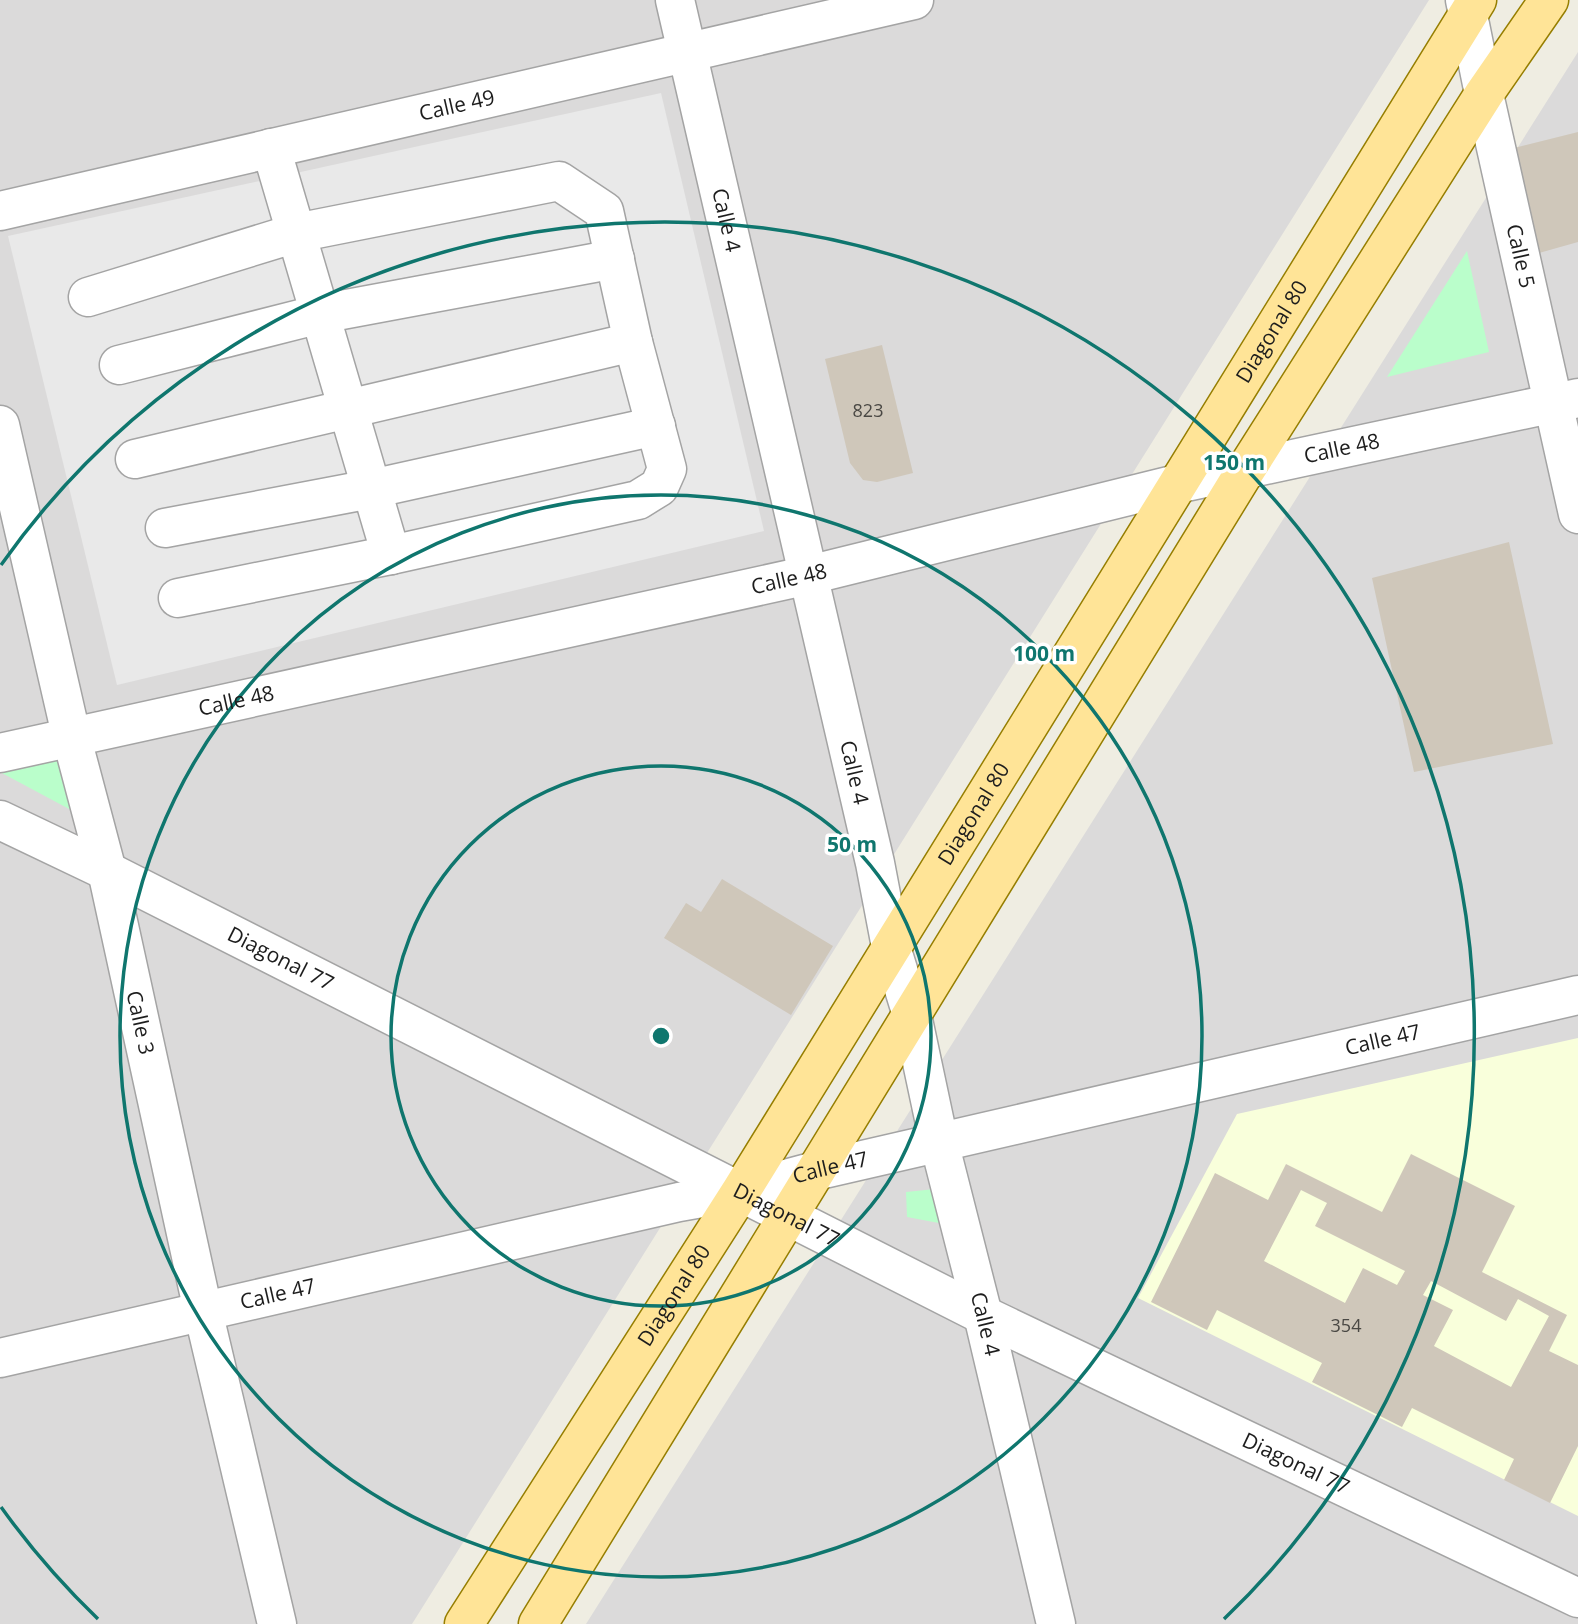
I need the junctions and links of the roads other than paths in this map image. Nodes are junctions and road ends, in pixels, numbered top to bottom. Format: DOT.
graph roads {
  1 [pos="675,0"];
  2 [pos="914,0"];
  3 [pos="1549,0"];
  4 [pos="1470,5"];
  5 [pos="687,52"];
  6 [pos="1484,94"];
  7 [pos="271,148"];
  8 [pos="0,211"];
  9 [pos="296,233"];
  10 [pos="615,259"];
  11 [pos="88,297"];
  12 [pos="320,314"];
  13 [pos="634,342"];
  14 [pos="119,365"];
  15 [pos="1566,401"];
  16 [pos="348,408"];
  17 [pos="0,425"];
  18 [pos="656,426"];
  19 [pos="135,459"];
  20 [pos="1245,471"];
  21 [pos="1177,484"];
  22 [pos="371,489"];
  23 [pos="1578,514"];
  24 [pos="166,528"];
  25 [pos="391,555"];
  26 [pos="808,575"];
  27 [pos="178,598"];
  28 [pos="72,739"];
  29 [pos="0,753"];
  30 [pos="0,820"];
  31 [pos="107,871"];
  32 [pos="891,947"];
  33 [pos="1578,995"];
  34 [pos="912,1015"];
  35 [pos="939,1142"];
  36 [pos="815,1171"];
  37 [pos="741,1191"];
  38 [pos="787,1216"];
  39 [pos="203,1311"];
  40 [pos="983,1315"];
  41 [pos="0,1358"];
  42 [pos="1578,1598"];
  43 [pos="277,1624"];
  44 [pos="464,1624"];
  45 [pos="538,1624"];
  46 [pos="1056,1624"];
  1 -- 5 [label="street, Calle 4"];
  2 -- 5 [label="street, Calle 49"];
  3 -- 6 [label="main road"];
  4 -- 6 [label="street, Calle 5"];
  4 -- 21 [label="main road, Diagonal 80"];
  5 -- 7 [label="street, Calle 49"];
  5 -- 26 [label="street, Calle 4"];
  6 -- 15 [label="street, Calle 5"];
  6 -- 20 [label="main road"];
  7 -- 8 [label="street, Calle 49"];
  7 -- 9 [label="street"];
  9 -- 10 [label="street"];
  9 -- 11 [label="street"];
  9 -- 12 [label="street"];
  10 -- 12 [label="street"];
  10 -- 13 [label="street"];
  12 -- 14 [label="street"];
  12 -- 16 [label="street"];
  13 -- 16 [label="street"];
  13 -- 18 [label="street"];
  15 -- 20 [label="street, Calle 48"];
  15 -- 23 [label="street, Calle 5"];
  16 -- 19 [label="street"];
  16 -- 22 [label="street"];
  17 -- 28 [label="street, Calle 3"];
  18 -- 22 [label="street"];
  18 -- 25 [label="street"];
  20 -- 21 [label="street, Calle 48"];
  20 -- 34 [label="main road"];
  21 -- 26 [label="street, Calle 48"];
  21 -- 32 [label="main road, Diagonal 80"];
  22 -- 24 [label="street"];
  22 -- 25 [label="street"];
  25 -- 27 [label="street"];
  26 -- 28 [label="street, Calle 48"];
  26 -- 32 [label="street, Calle 4"];
  28 -- 29 [label="street, Calle 48"];
  28 -- 31 [label="street, Calle 3"];
  30 -- 31 [label="street, Diagonal 77"];
  31 -- 37 [label="street, Diagonal 77"];
  31 -- 39 [label="street, Calle 3"];
  32 -- 34 [label="street, Calle 4"];
  32 -- 37 [label="main road, Diagonal 80"];
  33 -- 35 [label="street, Calle 47"];
  34 -- 35 [label="street, Calle 4"];
  34 -- 36 [label="main road"];
  35 -- 36 [label="street, Calle 47"];
  35 -- 40 [label="street, Calle 4"];
  36 -- 37 [label="street, Calle 47"];
  36 -- 38 [label="main road"];
  37 -- 38 [label="street, Diagonal 77"];
  37 -- 39 [label="street, Calle 47"];
  37 -- 44 [label="main road, Diagonal 80"];
  38 -- 40 [label="street, Diagonal 77"];
  38 -- 45 [label="main road"];
  39 -- 41 [label="street, Calle 47"];
  39 -- 43 [label="street, Calle 3"];
  40 -- 42 [label="street, Diagonal 77"];
  40 -- 46 [label="street, Calle 4"];
}
